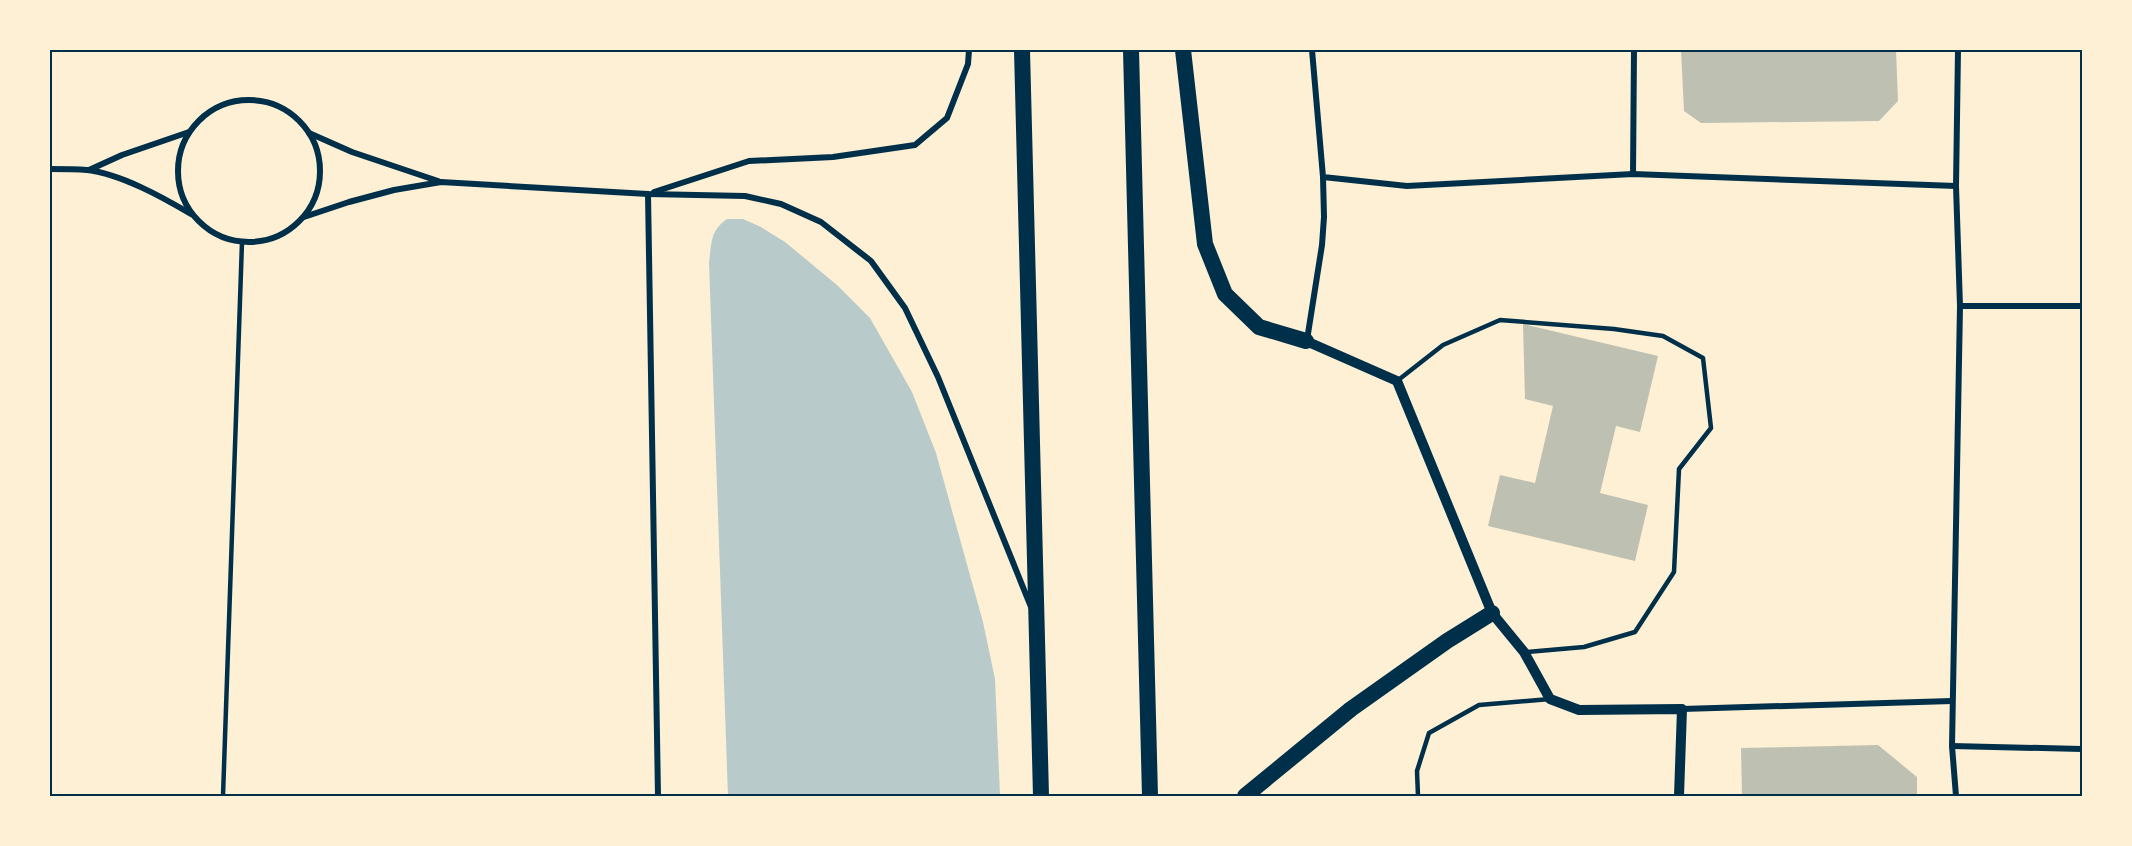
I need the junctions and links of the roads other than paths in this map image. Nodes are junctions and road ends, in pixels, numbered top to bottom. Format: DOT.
graph roads {
  1 [pos="969,50"];
  2 [pos="1022,50"];
  3 [pos="1131,50"];
  4 [pos="1183,50"];
  5 [pos="1312,50"];
  6 [pos="1634,50"];
  7 [pos="1958,50"];
  8 [pos="189,132"];
  9 [pos="309,133"];
  10 [pos="50,169"];
  11 [pos="89,170"];
  12 [pos="1633,174"];
  13 [pos="1323,177"];
  14 [pos="441,182"];
  15 [pos="1956,186"];
  16 [pos="648,194"];
  17 [pos="192,214"];
  18 [pos="304,218"];
  19 [pos="242,242"];
  20 [pos="1960,306"];
  21 [pos="2082,306"];
  22 [pos="1306,341"];
  23 [pos="1397,381"];
  24 [pos="1492,613"];
  25 [pos="1038,624"];
  26 [pos="1524,652"];
  27 [pos="1550,699"];
  28 [pos="1953,701"];
  29 [pos="1682,709"];
  30 [pos="1952,746"];
  31 [pos="2082,749"];
  32 [pos="223,796"];
  33 [pos="658,796"];
  34 [pos="1041,796"];
  35 [pos="1150,796"];
  36 [pos="1245,796"];
  37 [pos="1418,796"];
  38 [pos="1680,796"];
  39 [pos="1956,796"];
  1 -- 16 [label="street"];
  2 -- 25 [label="highway"];
  3 -- 35 [label="highway"];
  4 -- 22 [label="highway"];
  5 -- 13 [label="street"];
  6 -- 12 [label="street"];
  7 -- 15 [label="street"];
  8 -- 9 [label="street"];
  8 -- 11 [label="street"];
  8 -- 17 [label="street"];
  9 -- 14 [label="street"];
  9 -- 18 [label="street"];
  10 -- 11 [label="street"];
  11 -- 17 [label="street"];
  12 -- 13 [label="street"];
  12 -- 15 [label="street"];
  13 -- 22 [label="street"];
  14 -- 16 [label="street"];
  14 -- 18 [label="street"];
  15 -- 20 [label="street"];
  16 -- 25 [label="street"];
  16 -- 33 [label="street"];
  17 -- 19 [label="street"];
  18 -- 19 [label="street"];
  19 -- 32 [label="lane"];
  20 -- 21 [label="street"];
  20 -- 28 [label="street"];
  22 -- 23 [label="street"];
  23 -- 24 [label="street"];
  23 -- 26 [label="lane"];
  24 -- 26 [label="street"];
  24 -- 36 [label="highway"];
  25 -- 34 [label="highway"];
  26 -- 27 [label="street"];
  27 -- 29 [label="street"];
  27 -- 37 [label="lane"];
  28 -- 29 [label="street"];
  28 -- 30 [label="street"];
  29 -- 38 [label="street"];
  30 -- 31 [label="street"];
  30 -- 39 [label="street"];
}
